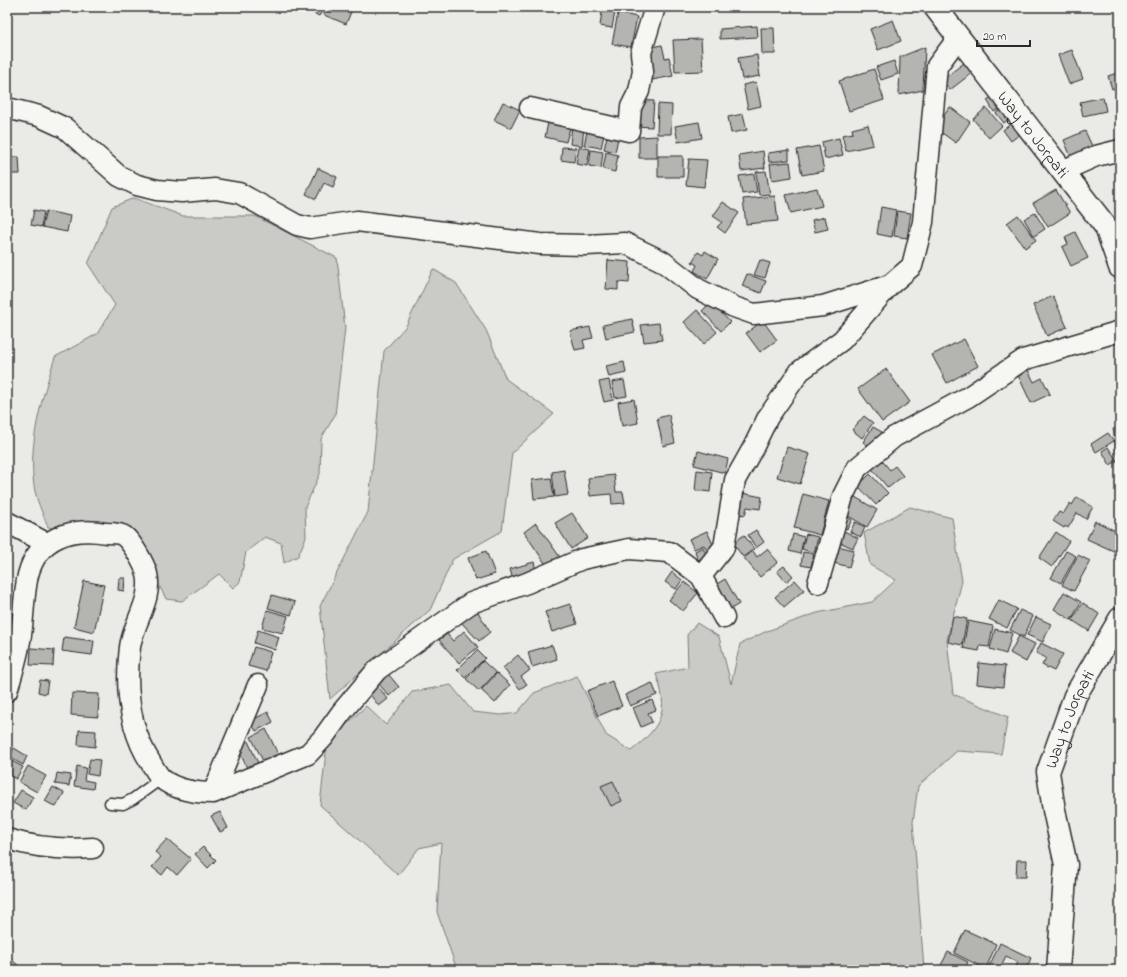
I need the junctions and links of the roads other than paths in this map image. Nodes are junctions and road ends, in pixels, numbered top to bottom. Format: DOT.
graph roads {
  1 [pos="655,7"];
  2 [pos="937,8"];
  3 [pos="958,38"];
  4 [pos="7,108"];
  5 [pos="530,108"];
  6 [pos="1120,150"];
  7 [pos="1062,171"];
  8 [pos="1119,258"];
  9 [pos="890,285"];
  10 [pos="1120,331"];
  11 [pos="7,522"];
  12 [pos="46,543"];
  13 [pos="701,576"];
  14 [pos="818,583"];
  15 [pos="724,618"];
  16 [pos="1120,618"];
  17 [pos="14,639"];
  18 [pos="258,686"];
  19 [pos="7,691"];
  20 [pos="162,778"];
  21 [pos="213,793"];
  22 [pos="110,803"];
  23 [pos="7,839"];
  24 [pos="93,848"];
  25 [pos="1058,970"];
  1 -- 5 [label="street"];
  2 -- 3 [label="street, Way to Jorpati"];
  3 -- 7 [label="street, Way to Jorpati"];
  3 -- 9 [label="street"];
  4 -- 9 [label="street"];
  6 -- 7 [label="street"];
  7 -- 8 [label="street, Way to Jorpati"];
  9 -- 13 [label="street"];
  10 -- 14 [label="street"];
  11 -- 12 [label="street"];
  12 -- 17 [label="street"];
  12 -- 20 [label="street"];
  13 -- 15 [label="street"];
  13 -- 21 [label="street"];
  16 -- 25 [label="street, Way to Jorpati"];
  17 -- 19 [label="street"];
  18 -- 21 [label="street"];
  20 -- 21 [label="street"];
  20 -- 22 [label="lane"];
  23 -- 24 [label="street"];
}
